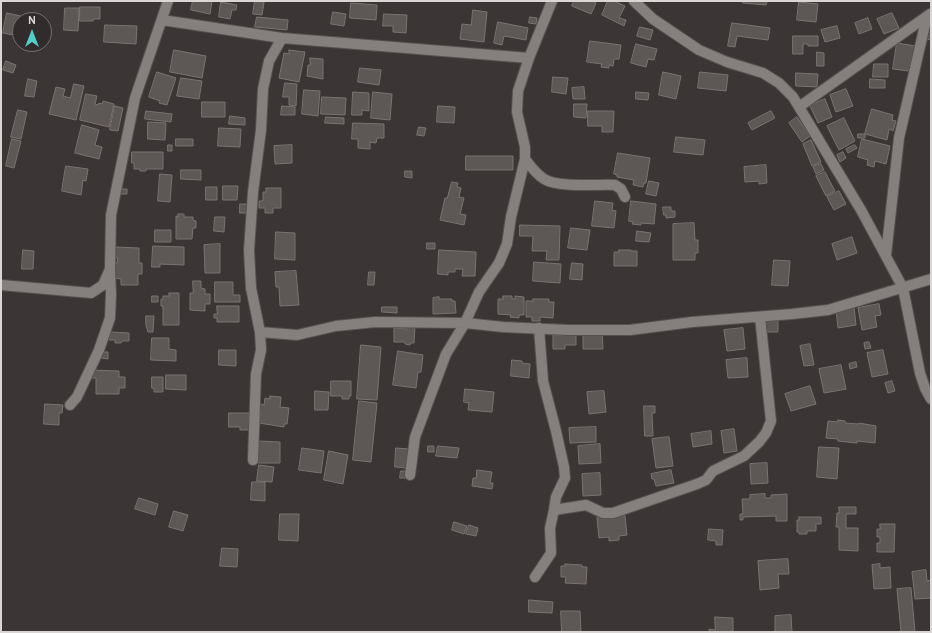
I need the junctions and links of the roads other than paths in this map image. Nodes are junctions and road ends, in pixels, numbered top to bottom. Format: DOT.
graph roads {
  1 [pos="168,1"];
  2 [pos="552,1"];
  3 [pos="634,1"];
  4 [pos="929,14"];
  5 [pos="162,20"];
  6 [pos="282,38"];
  7 [pos="529,58"];
  8 [pos="799,107"];
  9 [pos="525,159"];
  10 [pos="625,197"];
  11 [pos="886,255"];
  12 [pos="110,269"];
  13 [pos="931,279"];
  14 [pos="1,285"];
  15 [pos="903,288"];
  16 [pos="760,317"];
  17 [pos="465,323"];
  18 [pos="539,328"];
  19 [pos="260,332"];
  20 [pos="931,399"];
  21 [pos="70,405"];
  22 [pos="253,460"];
  23 [pos="410,475"];
  24 [pos="554,510"];
  25 [pos="535,577"];
  1 -- 5 [label="street"];
  2 -- 7 [label="street"];
  3 -- 8 [label="street"];
  4 -- 8 [label="street"];
  4 -- 11 [label="street"];
  5 -- 6 [label="street"];
  5 -- 12 [label="street"];
  6 -- 7 [label="street"];
  6 -- 19 [label="street"];
  7 -- 9 [label="street"];
  8 -- 11 [label="street"];
  9 -- 10 [label="street"];
  9 -- 17 [label="street"];
  11 -- 15 [label="street"];
  12 -- 14 [label="street"];
  12 -- 21 [label="street"];
  13 -- 15 [label="street"];
  15 -- 16 [label="street"];
  15 -- 20 [label="street"];
  16 -- 18 [label="street"];
  16 -- 24 [label="street"];
  17 -- 18 [label="street"];
  17 -- 19 [label="street"];
  17 -- 23 [label="street"];
  18 -- 24 [label="street"];
  19 -- 22 [label="street"];
  24 -- 25 [label="street"];
}
